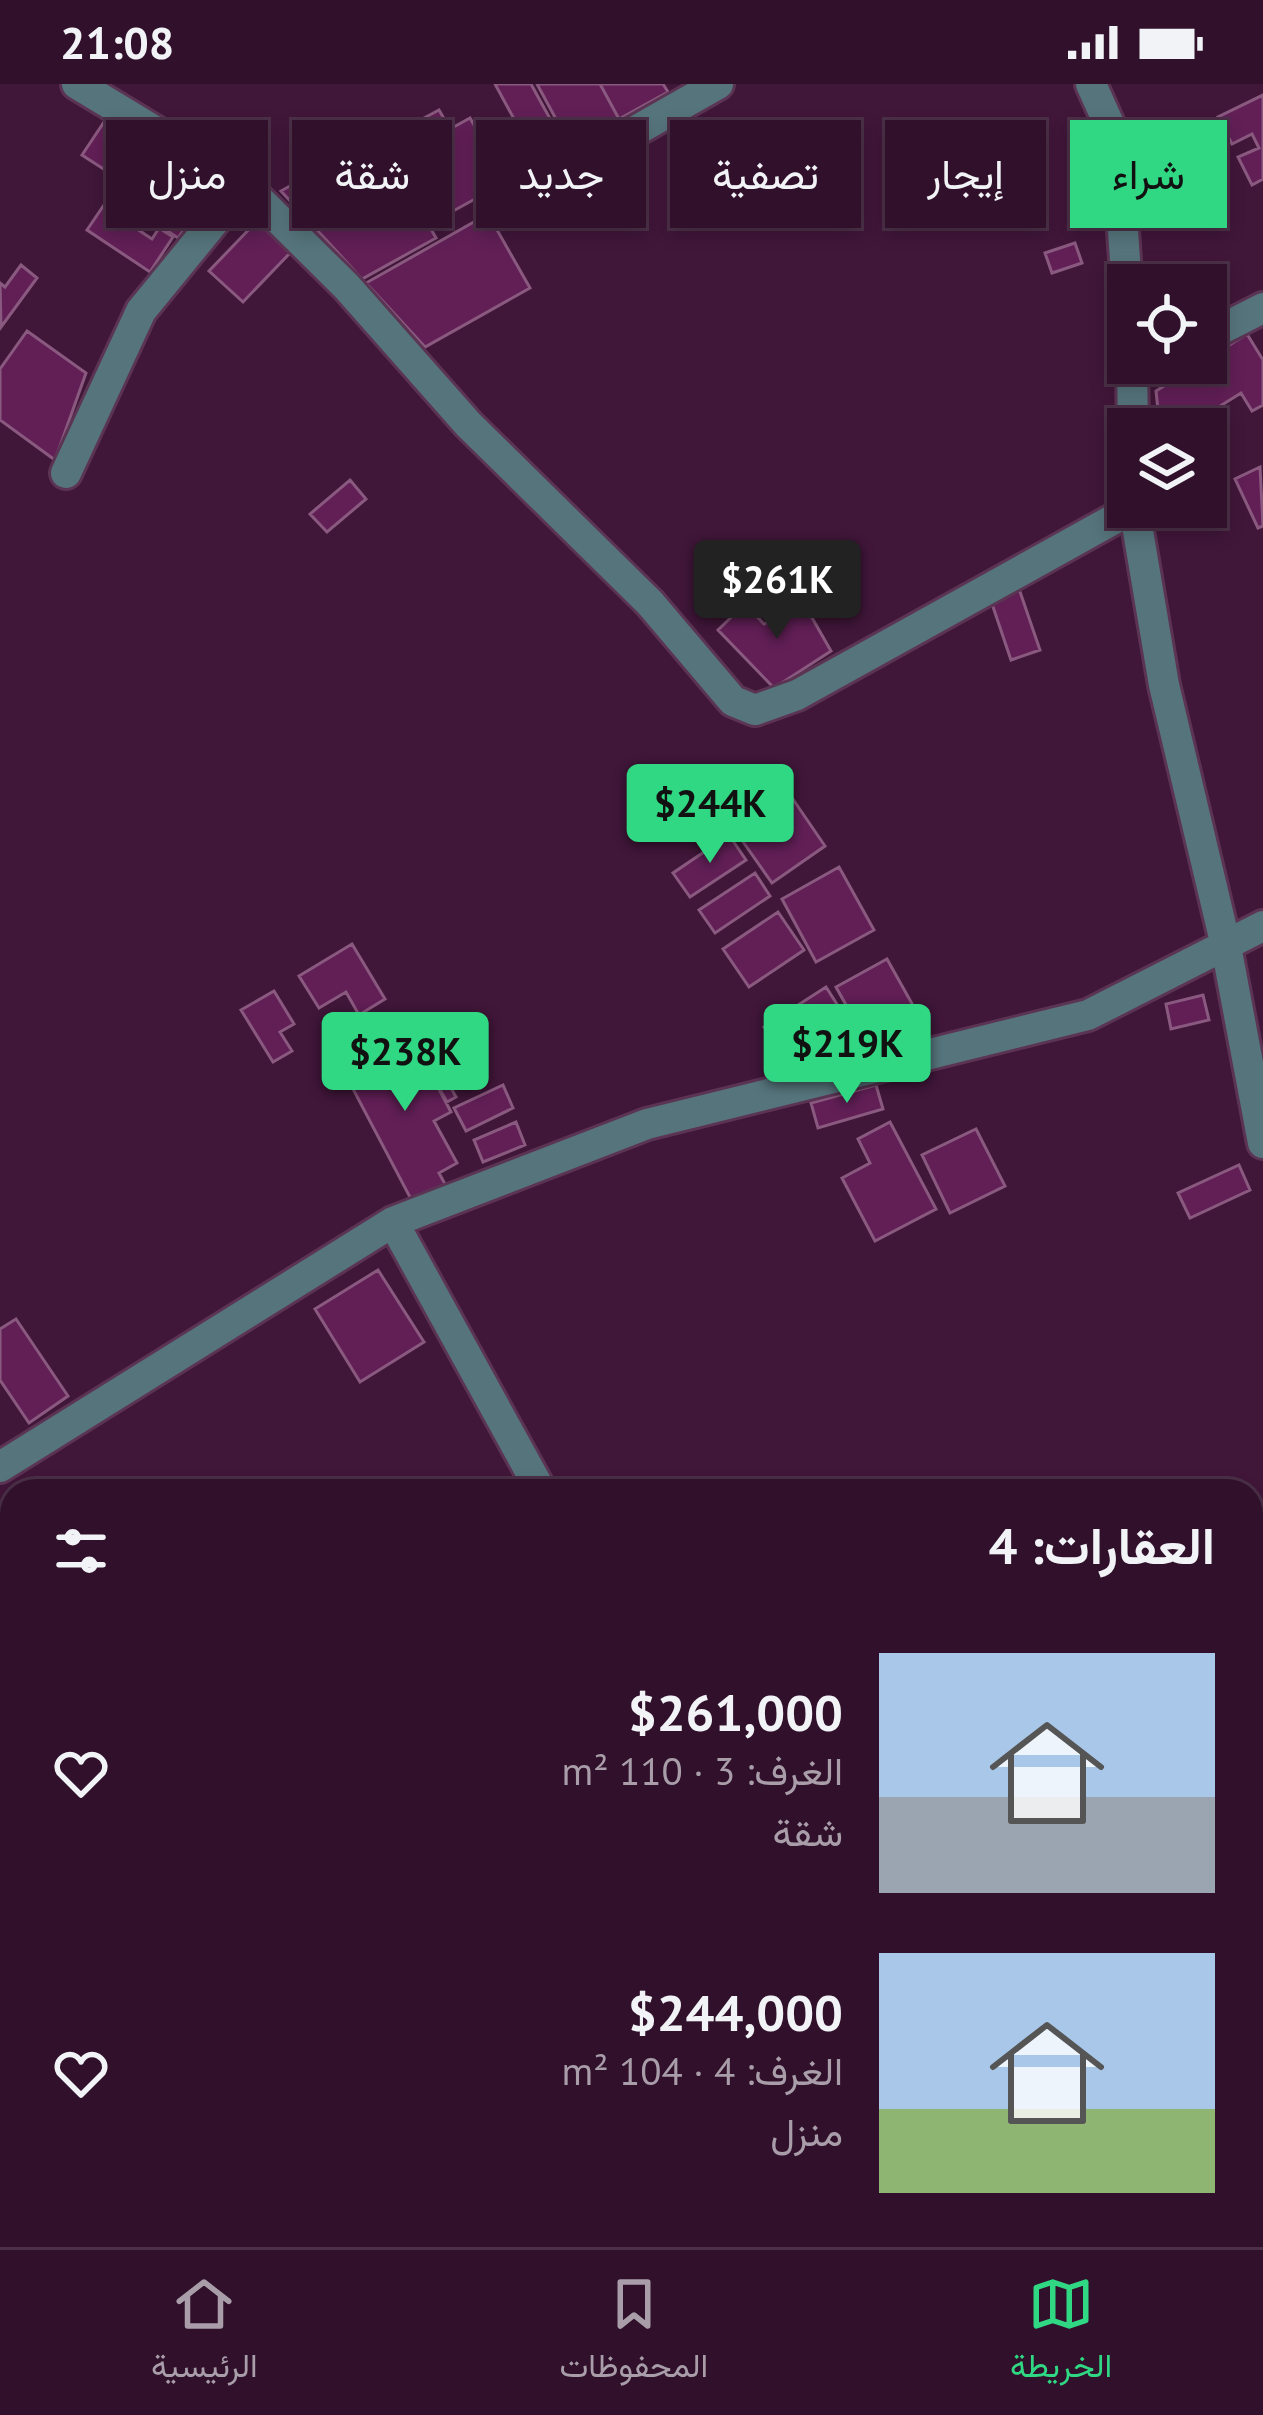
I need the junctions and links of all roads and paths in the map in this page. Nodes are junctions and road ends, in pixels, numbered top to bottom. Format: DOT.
graph roads {
  1 [pos="77,84"];
  2 [pos="718,84"];
  3 [pos="1091,84"];
  4 [pos="137,120"];
  5 [pos="646,125"];
  6 [pos="268,209"];
  7 [pos="209,228"];
  8 [pos="1125,264"];
  9 [pos="1263,308"];
  10 [pos="1227,326"];
  11 [pos="66,473"];
  12 [pos="1107,523"];
  13 [pos="1138,528"];
  14 [pos="1263,926"];
  15 [pos="1226,946"];
  16 [pos="1263,1143"];
  17 [pos="393,1222"];
  18 [pos="0,1467"];
  19 [pos="534,1479"];
  1 -- 4 [label="street"];
  2 -- 5 [label="street"];
  3 -- 8 [label="street"];
  6 -- 12 [label="street"];
  7 -- 11 [label="street"];
  9 -- 10 [label="street"];
  13 -- 15 [label="street"];
  14 -- 15 [label="street"];
  15 -- 16 [label="street"];
  15 -- 17 [label="street"];
  17 -- 18 [label="street"];
  17 -- 19 [label="street"];
}
